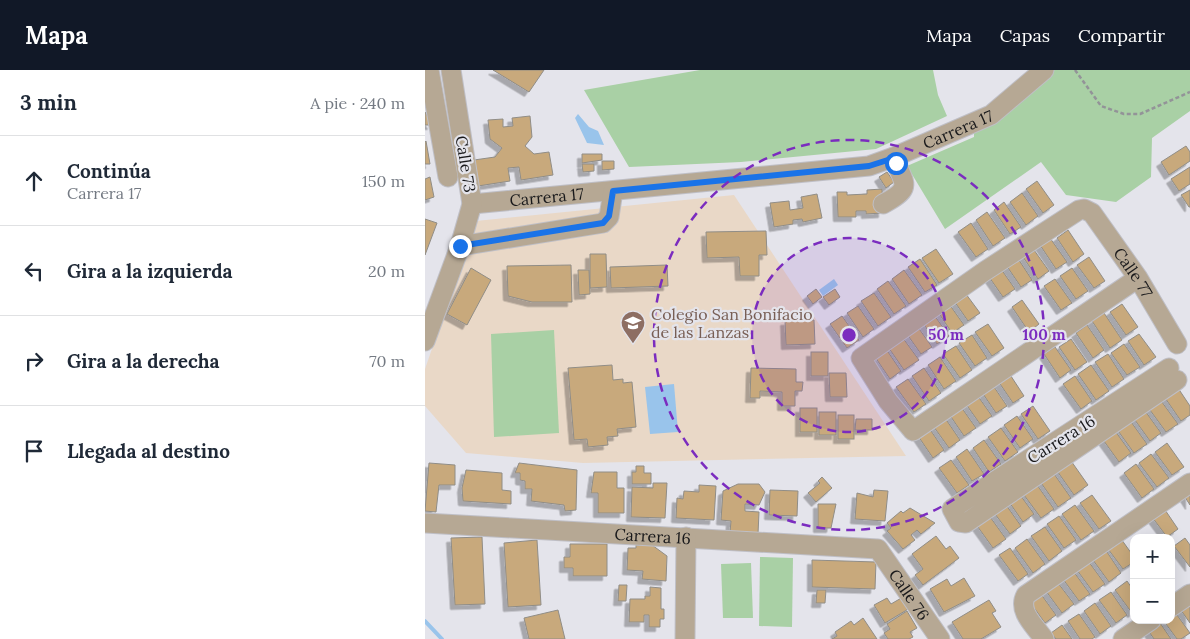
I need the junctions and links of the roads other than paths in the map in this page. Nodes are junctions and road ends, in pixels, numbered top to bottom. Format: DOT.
graph roads {
  1 [pos="429,70"];
  2 [pos="451,70"];
  3 [pos="1044,70"];
  4 [pos="894,158"];
  5 [pos="448,177"];
  6 [pos="613,191"];
  7 [pos="472,204"];
  8 [pos="883,204"];
  9 [pos="460,246"];
  10 [pos="1138,278"];
  11 [pos="425,341"];
  12 [pos="1183,341"];
  13 [pos="1179,378"];
  14 [pos="1190,483"];
  15 [pos="957,516"];
  16 [pos="425,523"];
  17 [pos="686,536"];
  18 [pos="879,549"];
  19 [pos="1190,594"];
  20 [pos="1175,604"];
  21 [pos="1145,624"];
  22 [pos="685,639"];
  23 [pos="940,639"];
  24 [pos="1044,639"];
  25 [pos="1123,639"];
  1 -- 5 [label="street"];
  2 -- 7 [label="street, Calle 73"];
  3 -- 4 [label="street, Carrera 17"];
  4 -- 6 [label="street, Carrera 17"];
  4 -- 8 [label="street"];
  6 -- 7 [label="street, Carrera 17"];
  6 -- 9 [label="street"];
  7 -- 9 [label="street, Calle 73"];
  9 -- 11 [label="street, Calle 73"];
  10 -- 10 [label="street, Calle 77"];
  10 -- 12 [label="street, Calle 77"];
  12 -- 13 [label="street"];
  13 -- 15 [label="street, Carrera 16"];
  14 -- 24 [label="street"];
  16 -- 17 [label="street, Carrera 16"];
  17 -- 18 [label="street, Carrera 16"];
  17 -- 22 [label="street"];
  18 -- 23 [label="street, Calle 76"];
  19 -- 20 [label="street"];
  21 -- 25 [label="street"];
}
